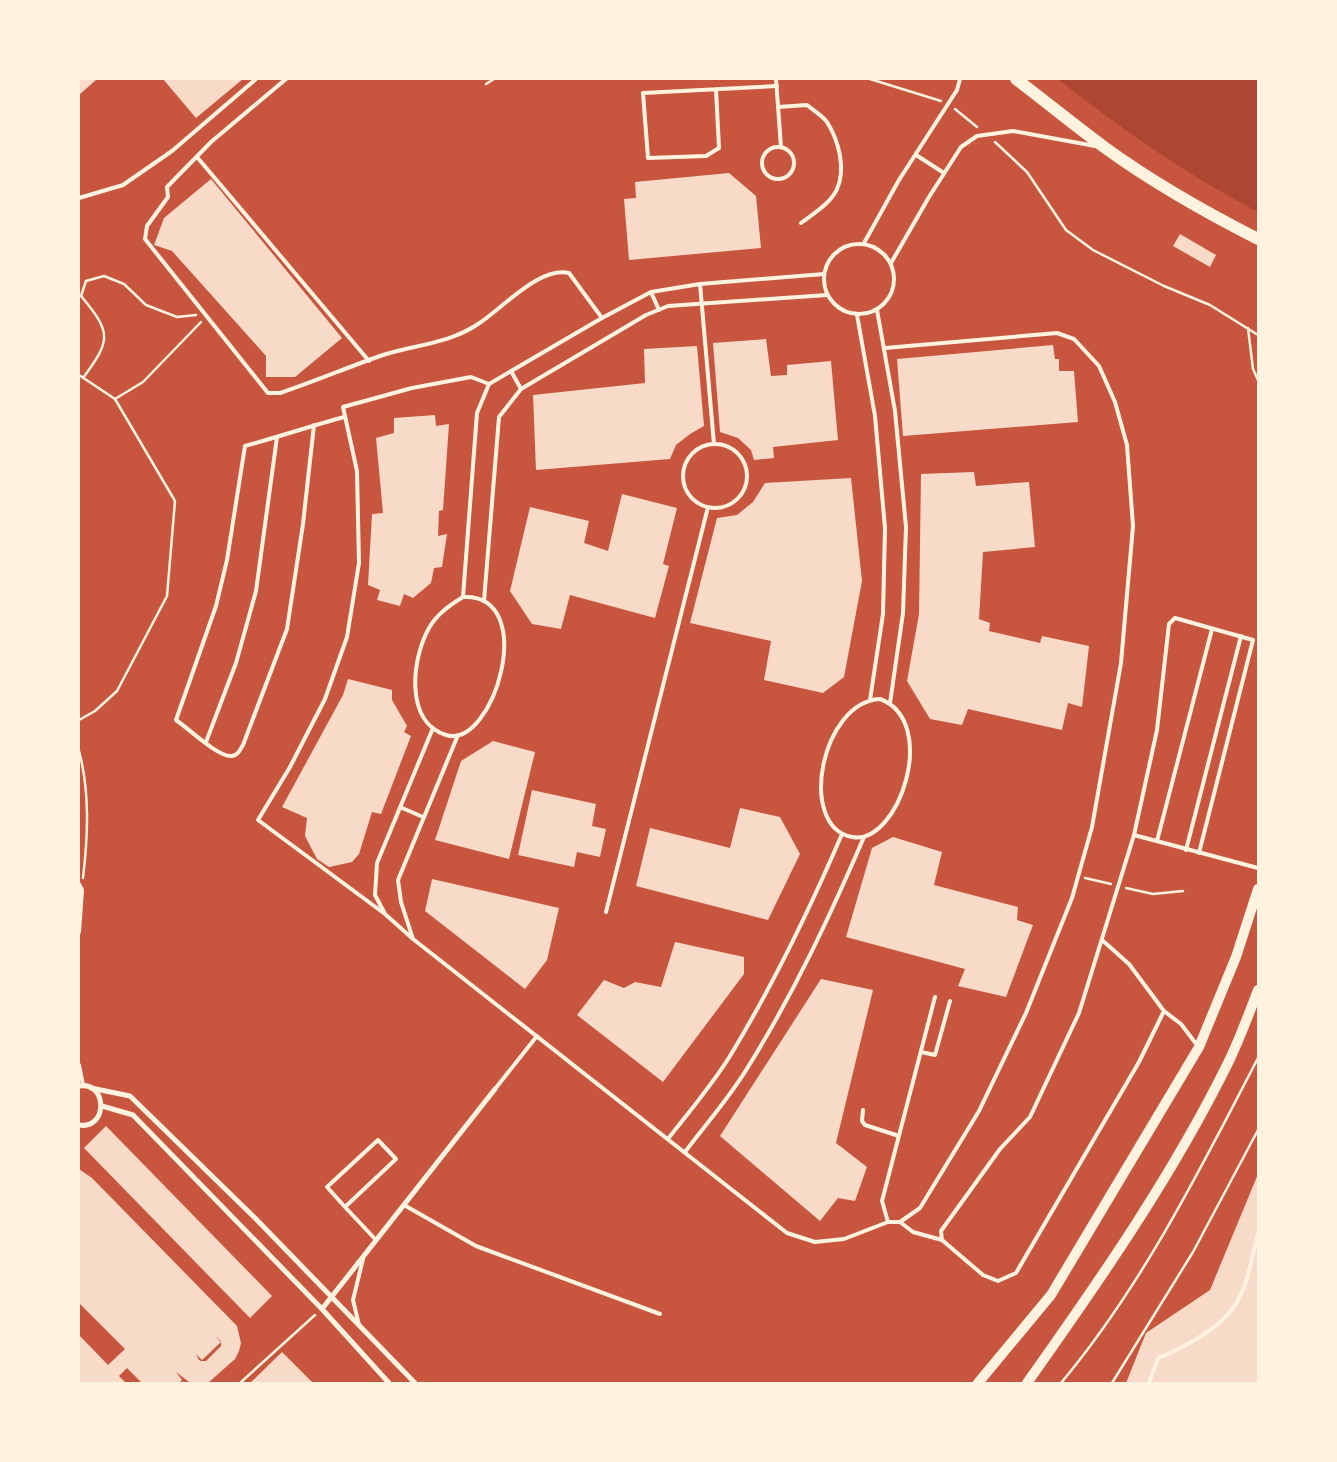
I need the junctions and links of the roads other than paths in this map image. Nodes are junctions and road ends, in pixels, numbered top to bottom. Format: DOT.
graph roads {
  1 [pos="256,79"];
  2 [pos="286,79"];
  3 [pos="776,79"];
  4 [pos="960,79"];
  5 [pos="1016,79"];
  6 [pos="777,86"];
  7 [pos="716,89"];
  8 [pos="778,106"];
  9 [pos="781,147"];
  10 [pos="1104,148"];
  11 [pos="916,155"];
  12 [pos="197,157"];
  13 [pos="944,173"];
  14 [pos="79,198"];
  15 [pos="801,224"];
  16 [pos="1258,239"];
  17 [pos="864,243"];
  18 [pos="891,263"];
  19 [pos="824,274"];
  20 [pos="700,284"];
  21 [pos="651,292"];
  22 [pos="827,295"];
  23 [pos="702,303"];
  24 [pos="659,310"];
  25 [pos="877,310"];
  26 [pos="857,314"];
  27 [pos="602,318"];
  28 [pos="885,348"];
  29 [pos="369,361"];
  30 [pos="511,371"];
  31 [pos="489,384"];
  32 [pos="521,388"];
  33 [pos="344,416"];
  34 [pos="314,425"];
  35 [pos="277,437"];
  36 [pos="714,444"];
  37 [pos="708,507"];
  38 [pos="463,597"];
  39 [pos="484,601"];
  40 [pos="1212,629"];
  41 [pos="1241,636"];
  42 [pos="870,700"];
  43 [pos="890,703"];
  44 [pos="433,728"];
  45 [pos="458,735"];
  46 [pos="206,742"];
  47 [pos="400,807"];
  48 [pos="423,817"];
  49 [pos="842,834"];
  50 [pos="1134,835"];
  51 [pos="864,837"];
  52 [pos="1157,841"];
  53 [pos="1186,850"];
  54 [pos="1200,853"];
  55 [pos="1258,868"];
  56 [pos="79,884"];
  57 [pos="1258,889"];
  58 [pos="606,912"];
  59 [pos="385,914"];
  60 [pos="79,932"];
  61 [pos="413,939"];
  62 [pos="1102,940"];
  63 [pos="1258,990"];
  64 [pos="935,998"];
  65 [pos="950,1001"];
  66 [pos="1164,1011"];
  67 [pos="536,1036"];
  68 [pos="1199,1047"];
  69 [pos="921,1052"];
  70 [pos="79,1065"];
  71 [pos="81,1086"];
  72 [pos="91,1088"];
  73 [pos="495,1089"];
  74 [pos="102,1106"];
  75 [pos="863,1110"];
  76 [pos="79,1125"];
  77 [pos="899,1136"];
  78 [pos="668,1139"];
  79 [pos="685,1152"];
  80 [pos="404,1205"];
  81 [pos="345,1207"];
  82 [pos="888,1222"];
  83 [pos="900,1222"];
  84 [pos="1258,1234"];
  85 [pos="376,1240"];
  86 [pos="942,1240"];
  87 [pos="364,1255"];
  88 [pos="332,1296"];
  89 [pos="322,1308"];
  90 [pos="660,1314"];
  91 [pos="359,1325"];
  92 [pos="389,1383"];
  93 [pos="415,1383"];
  94 [pos="978,1383"];
  95 [pos="1027,1383"];
  96 [pos="1149,1383"];
  1 -- 14 [label="lane"];
  2 -- 12 [label="lane"];
  3 -- 6 [label="lane"];
  4 -- 11 [label="lane"];
  5 -- 10 [label="main road"];
  6 -- 7 [label="lane"];
  6 -- 8 [label="lane"];
  7 -- 7 [label="lane"];
  8 -- 9 [label="lane"];
  8 -- 15 [label="lane"];
  9 -- 9 [label="lane"];
  10 -- 13 [label="lane"];
  10 -- 16 [label="main road"];
  11 -- 13 [label="lane"];
  11 -- 17 [label="lane"];
  12 -- 29 [label="lane"];
  12 -- 29 [label="lane"];
  13 -- 18 [label="lane"];
  17 -- 18 [label="lane"];
  17 -- 19 [label="lane"];
  18 -- 25 [label="lane"];
  19 -- 20 [label="lane"];
  19 -- 22 [label="lane"];
  20 -- 21 [label="lane"];
  20 -- 23 [label="lane"];
  21 -- 24 [label="lane"];
  21 -- 27 [label="lane"];
  22 -- 23 [label="lane"];
  22 -- 26 [label="lane"];
  23 -- 24 [label="lane"];
  23 -- 36 [label="lane"];
  24 -- 32 [label="lane"];
  25 -- 26 [label="lane"];
  25 -- 28 [label="lane"];
  26 -- 42 [label="lane"];
  27 -- 29 [label="lane"];
  27 -- 30 [label="lane"];
  28 -- 43 [label="lane"];
  28 -- 83 [label="lane"];
  30 -- 31 [label="lane"];
  30 -- 32 [label="lane"];
  31 -- 33 [label="lane"];
  31 -- 38 [label="lane"];
  32 -- 39 [label="lane"];
  33 -- 34 [label="lane"];
  33 -- 59 [label="lane"];
  34 -- 35 [label="lane"];
  34 -- 46 [label="lane"];
  35 -- 46 [label="lane"];
  35 -- 46 [label="lane"];
  36 -- 37 [label="lane"];
  36 -- 37 [label="lane"];
  37 -- 58 [label="lane"];
  38 -- 39 [label="lane"];
  38 -- 44 [label="lane"];
  39 -- 45 [label="lane"];
  40 -- 41 [label="lane"];
  40 -- 50 [label="lane"];
  40 -- 52 [label="lane"];
  41 -- 53 [label="lane"];
  41 -- 54 [label="lane"];
  42 -- 43 [label="lane"];
  42 -- 49 [label="lane"];
  43 -- 51 [label="lane"];
  44 -- 45 [label="lane"];
  44 -- 47 [label="lane"];
  45 -- 48 [label="lane"];
  47 -- 48 [label="lane"];
  47 -- 59 [label="lane"];
  48 -- 61 [label="lane"];
  49 -- 51 [label="lane"];
  49 -- 78 [label="lane"];
  50 -- 52 [label="lane"];
  50 -- 62 [label="lane"];
  51 -- 79 [label="lane"];
  52 -- 53 [label="lane"];
  53 -- 54 [label="lane"];
  54 -- 55 [label="lane"];
  56 -- 60 [label="lane"];
  57 -- 68 [label="main road"];
  59 -- 61 [label="lane"];
  61 -- 67 [label="lane"];
  62 -- 66 [label="lane"];
  62 -- 86 [label="lane"];
  63 -- 95 [label="main road"];
  64 -- 69 [label="lane"];
  65 -- 69 [label="lane"];
  66 -- 68 [label="lane"];
  66 -- 86 [label="lane"];
  67 -- 73 [label="lane"];
  67 -- 78 [label="lane"];
  68 -- 94 [label="main road"];
  69 -- 77 [label="lane"];
  70 -- 71 [label="lane"];
  71 -- 72 [label="street"];
  72 -- 74 [label="street"];
  72 -- 88 [label="street"];
  73 -- 80 [label="street"];
  74 -- 76 [label="street"];
  74 -- 89 [label="street"];
  75 -- 77 [label="lane"];
  77 -- 82 [label="lane"];
  78 -- 79 [label="lane"];
  79 -- 82 [label="lane"];
  80 -- 85 [label="street"];
  80 -- 90 [label="lane"];
  81 -- 81 [label="lane"];
  81 -- 85 [label="lane"];
  82 -- 83 [label="lane"];
  83 -- 86 [label="lane"];
  84 -- 96 [label="lane"];
  85 -- 87 [label="street"];
  87 -- 88 [label="street"];
  87 -- 91 [label="lane"];
  88 -- 89 [label="street"];
  88 -- 91 [label="street"];
  89 -- 92 [label="street"];
  91 -- 93 [label="street"];
}
